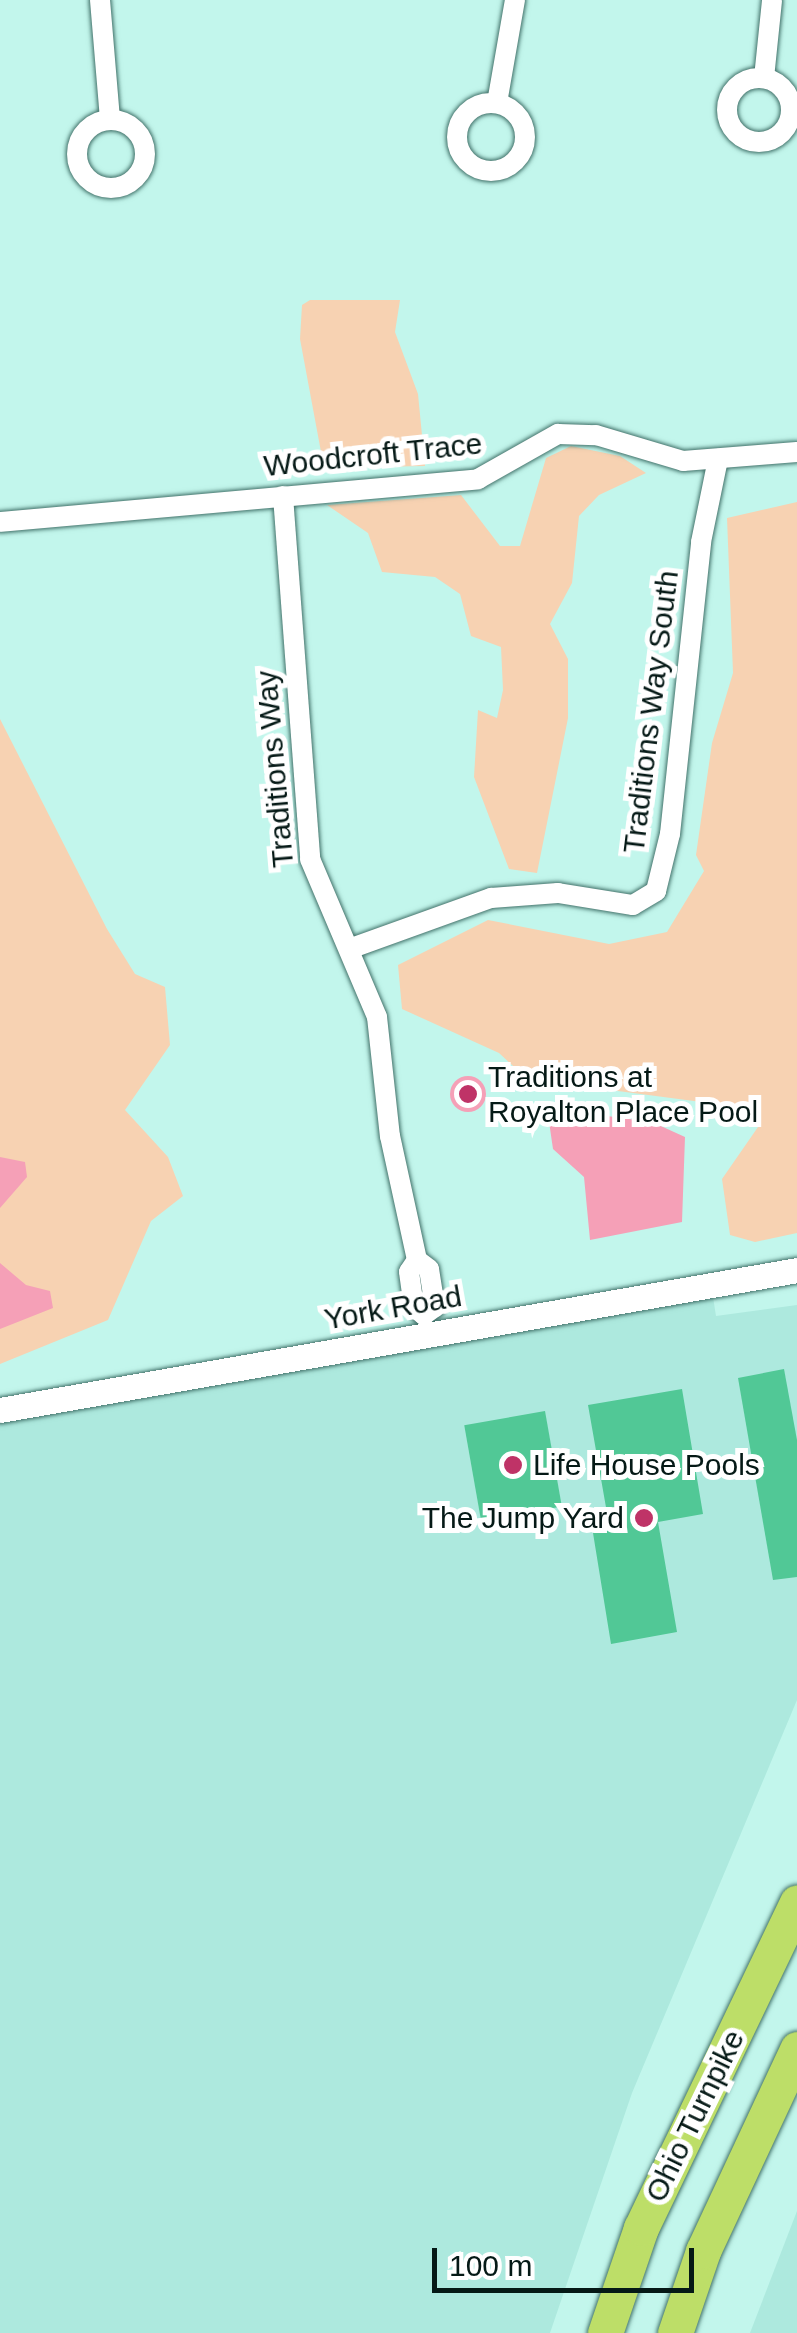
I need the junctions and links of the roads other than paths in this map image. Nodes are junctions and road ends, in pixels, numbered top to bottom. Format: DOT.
graph roads {
  1 [pos="100,0"];
  2 [pos="515,0"];
  3 [pos="772,0"];
  4 [pos="764,78"];
  5 [pos="497,103"];
  6 [pos="110,120"];
  7 [pos="797,452"];
  8 [pos="718,460"];
  9 [pos="283,496"];
  10 [pos="0,522"];
  11 [pos="349,949"];
  12 [pos="797,1270"];
  13 [pos="425,1325"];
  14 [pos="0,1410"];
  15 [pos="797,1903"];
  16 [pos="797,2049"];
  17 [pos="605,2333"];
  18 [pos="676,2333"];
  1 -- 6 [label="street"];
  2 -- 5 [label="street"];
  3 -- 4 [label="street"];
  7 -- 8 [label="street, Woodcroft Trace"];
  8 -- 9 [label="street, Woodcroft Trace"];
  8 -- 11 [label="street, Traditions Way South"];
  9 -- 10 [label="street, Woodcroft Trace"];
  9 -- 11 [label="street, Traditions Way"];
  11 -- 13 [label="street, Traditions Way"];
  12 -- 13 [label="street, York Road"];
  13 -- 14 [label="street, York Road"];
  15 -- 17 [label="highway, Ohio Turnpike"];
  16 -- 18 [label="highway, Ohio Turnpike"];
}
